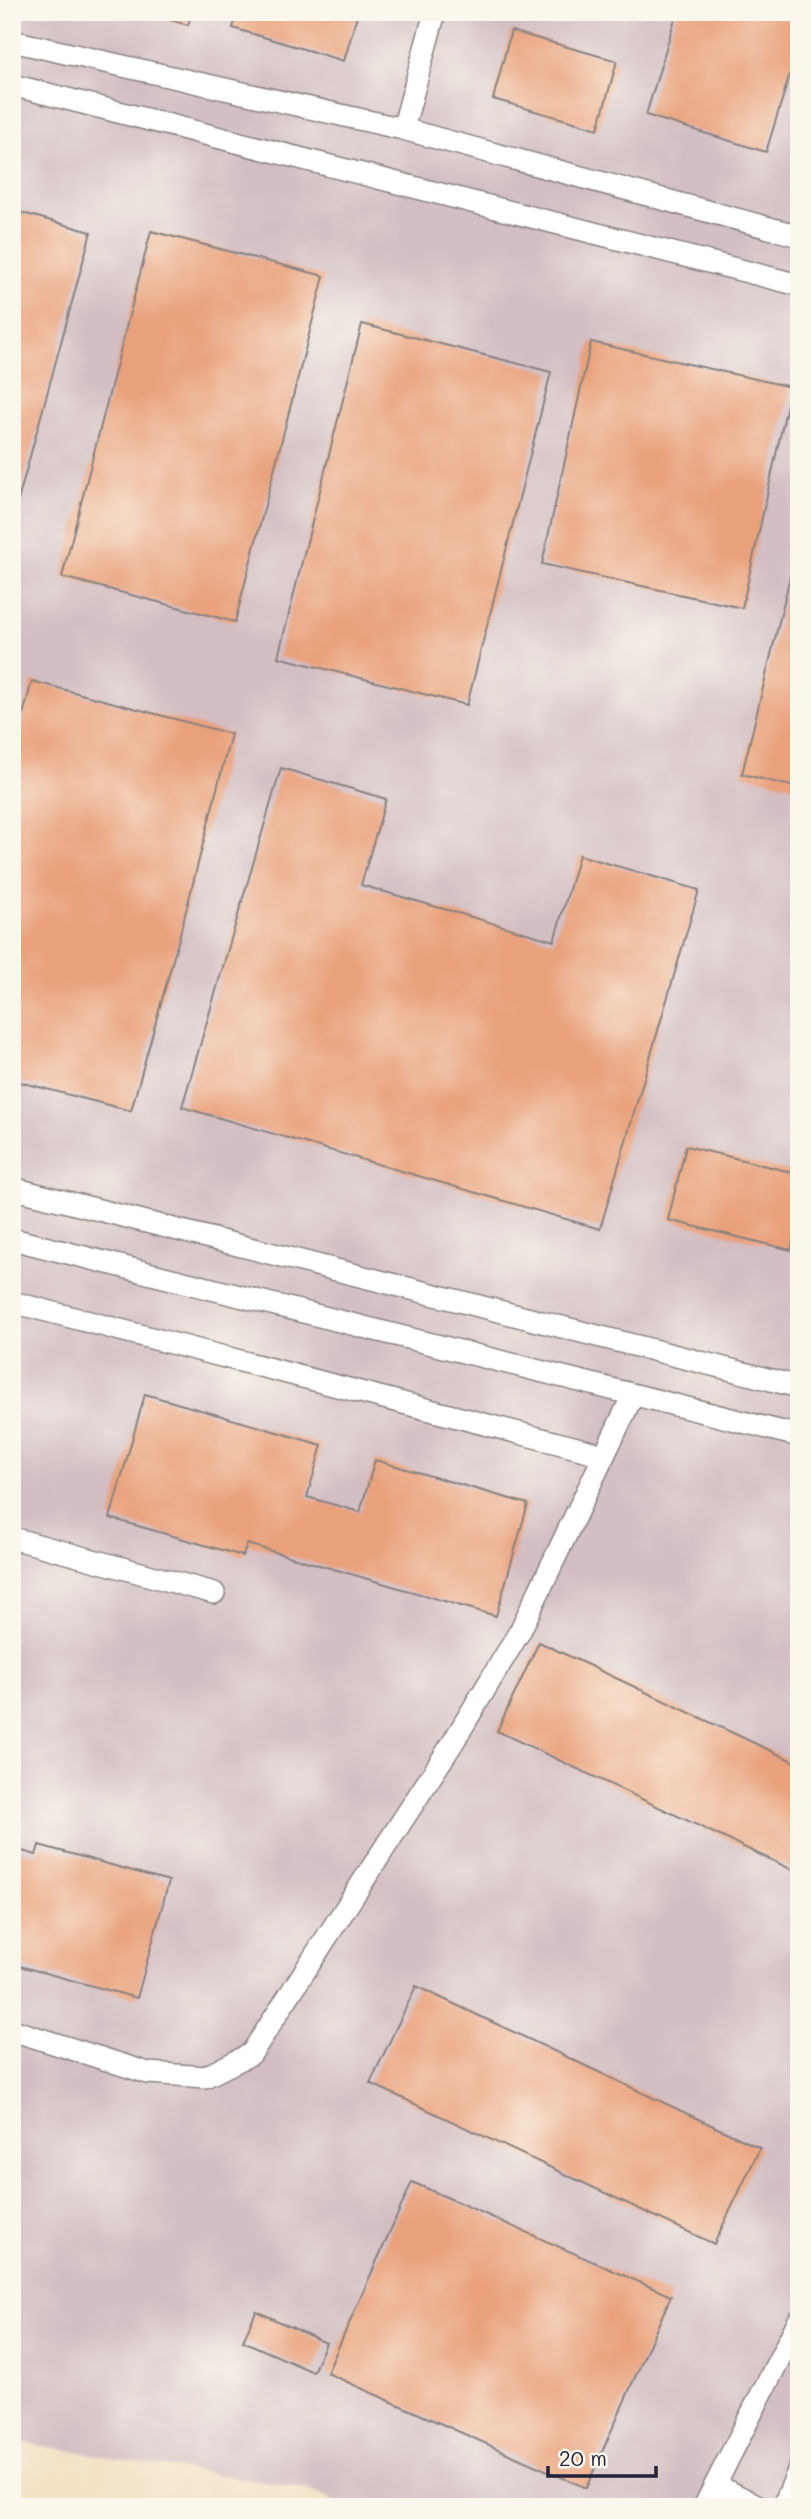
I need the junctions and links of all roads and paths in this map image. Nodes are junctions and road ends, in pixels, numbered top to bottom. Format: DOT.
graph roads {
  1 [pos="435,12"];
  2 [pos="12,41"];
  3 [pos="12,85"];
  4 [pos="403,129"];
  5 [pos="799,236"];
  6 [pos="799,285"];
  7 [pos="12,1188"];
  8 [pos="12,1239"];
  9 [pos="12,1302"];
  10 [pos="799,1387"];
  11 [pos="633,1395"];
  12 [pos="799,1436"];
  13 [pos="604,1455"];
  14 [pos="12,1538"];
  15 [pos="214,1593"];
  16 [pos="12,2030"];
  17 [pos="799,2320"];
  18 [pos="799,2469"];
  19 [pos="715,2485"];
  20 [pos="790,2498"];
  21 [pos="704,2507"];
  22 [pos="761,2507"];
  1 -- 4 [label="lane"];
  2 -- 4 [label="lane"];
  3 -- 6 [label="lane"];
  4 -- 5 [label="lane"];
  7 -- 10 [label="lane"];
  8 -- 11 [label="lane"];
  9 -- 13 [label="lane"];
  11 -- 12 [label="lane"];
  11 -- 13 [label="lane"];
  13 -- 16 [label="lane"];
  14 -- 15 [label="lane"];
  17 -- 19 [label="lane"];
  18 -- 20 [label="lane"];
  19 -- 21 [label="lane"];
  19 -- 22 [label="lane"];
}
